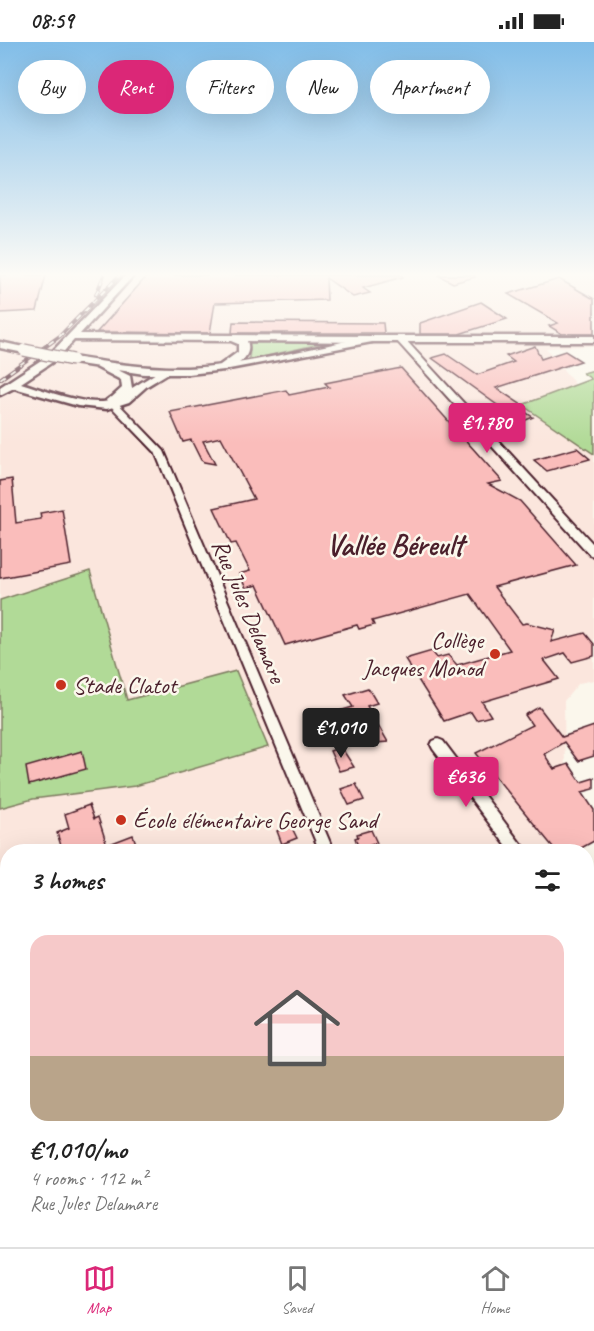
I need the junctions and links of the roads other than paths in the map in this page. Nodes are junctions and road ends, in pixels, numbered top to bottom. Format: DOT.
graph roads {
  1 [pos="80,331"];
  2 [pos="77,335"];
  3 [pos="233,338"];
  4 [pos="399,338"];
  5 [pos="372,339"];
  6 [pos="594,339"];
  7 [pos="0,345"];
  8 [pos="100,364"];
  9 [pos="224,367"];
  10 [pos="165,372"];
  11 [pos="15,385"];
  12 [pos="0,392"];
  13 [pos="0,397"];
  14 [pos="112,402"];
  15 [pos="594,552"];
  16 [pos="438,745"];
  17 [pos="324,844"];
  18 [pos="514,844"];
  1 -- 2 [label="street"];
  2 -- 3 [label="street"];
  2 -- 11 [label="street"];
  3 -- 5 [label="street"];
  3 -- 9 [label="street"];
  4 -- 5 [label="main road"];
  4 -- 6 [label="main road"];
  4 -- 15 [label="street"];
  5 -- 9 [label="main road"];
  7 -- 8 [label="main road, bridge"];
  8 -- 10 [label="main road"];
  8 -- 14 [label="street"];
  9 -- 10 [label="main road"];
  10 -- 14 [label="street"];
  11 -- 12 [label="street"];
  11 -- 13 [label="street"];
  11 -- 14 [label="street"];
  14 -- 17 [label="street, Rue Jules Delamare"];
  16 -- 18 [label="street"];
}
